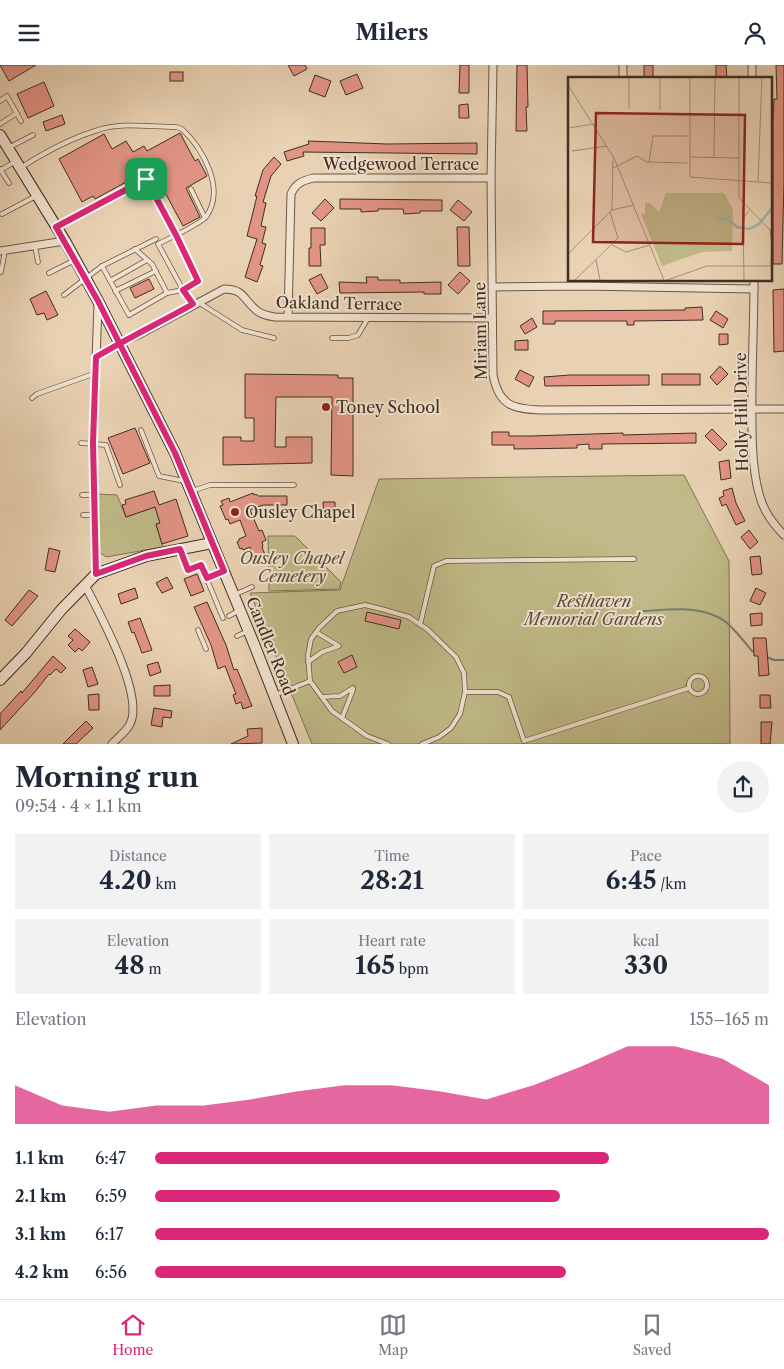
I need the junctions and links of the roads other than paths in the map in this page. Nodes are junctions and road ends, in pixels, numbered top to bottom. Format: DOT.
graph roads {
  1 [pos="493,65"];
  2 [pos="0,101"];
  3 [pos="17,113"];
  4 [pos="21,121"];
  5 [pos="0,124"];
  6 [pos="33,135"];
  7 [pos="3,141"];
  8 [pos="18,165"];
  9 [pos="0,169"];
  10 [pos="491,178"];
  11 [pos="9,183"];
  12 [pos="191,189"];
  13 [pos="37,196"];
  14 [pos="2,214"];
  15 [pos="205,217"];
  16 [pos="56,227"];
  17 [pos="176,235"];
  18 [pos="156,239"];
  19 [pos="65,241"];
  20 [pos="35,246"];
  21 [pos="135,249"];
  22 [pos="2,251"];
  23 [pos="76,260"];
  24 [pos="148,261"];
  25 [pos="38,262"];
  26 [pos="102,266"];
  27 [pos="156,271"];
  28 [pos="1,272"];
  29 [pos="49,273"];
  30 [pos="86,278"];
  31 [pos="110,281"];
  32 [pos="754,281"];
  33 [pos="624,284"];
  34 [pos="493,287"];
  35 [pos="754,289"];
  36 [pos="183,290"];
  37 [pos="116,291"];
  38 [pos="167,293"];
  39 [pos="64,295"];
  40 [pos="98,301"];
  41 [pos="195,303"];
  42 [pos="288,317"];
  43 [pos="368,318"];
  44 [pos="492,319"];
  45 [pos="274,338"];
  46 [pos="332,338"];
  47 [pos="119,343"];
  48 [pos="96,357"];
  49 [pos="96,373"];
  50 [pos="32,398"];
  51 [pos="752,408"];
  52 [pos="784,409"];
  53 [pos="141,430"];
  54 [pos="81,443"];
  55 [pos="93,443"];
  56 [pos="120,485"];
  57 [pos="294,485"];
  58 [pos="189,486"];
  59 [pos="82,495"];
  60 [pos="94,495"];
  61 [pos="83,515"];
  62 [pos="94,515"];
  63 [pos="784,535"];
  64 [pos="212,543"];
  65 [pos="180,549"];
  66 [pos="634,559"];
  67 [pos="224,571"];
  68 [pos="96,574"];
  69 [pos="207,578"];
  70 [pos="85,585"];
  71 [pos="252,587"];
  72 [pos="234,595"];
  73 [pos="240,610"];
  74 [pos="229,616"];
  75 [pos="223,618"];
  76 [pos="420,625"];
  77 [pos="198,630"];
  78 [pos="249,631"];
  79 [pos="316,632"];
  80 [pos="237,636"];
  81 [pos="206,649"];
  82 [pos="308,662"];
  83 [pos="0,680"];
  84 [pos="310,681"];
  85 [pos="689,688"];
  86 [pos="465,692"];
  87 [pos="275,695"];
  88 [pos="322,697"];
  89 [pos="342,718"];
  90 [pos="377,742"];
  91 [pos="112,744"];
  92 [pos="293,744"];
  93 [pos="388,744"];
  94 [pos="422,744"];
  1 -- 10 [label="street, Miriam Lane"];
  2 -- 3 [label="lane"];
  3 -- 4 [label="lane"];
  3 -- 5 [label="lane"];
  6 -- 7 [label="lane"];
  7 -- 8 [label="main road, Candler Road"];
  8 -- 9 [label="lane"];
  8 -- 13 [label="main road, Candler Road"];
  8 -- 15 [label="lane"];
  9 -- 11 [label="lane"];
  10 -- 34 [label="street, Miriam Lane"];
  10 -- 42 [label="street, Wedgewood Terrace"];
  12 -- 15 [label="lane"];
  13 -- 14 [label="lane"];
  13 -- 16 [label="main road, Candler Road"];
  15 -- 17 [label="lane"];
  16 -- 17 [label="lane"];
  16 -- 19 [label="main road, Candler Road"];
  17 -- 36 [label="lane"];
  17 -- 36 [label="lane"];
  18 -- 21 [label="lane"];
  19 -- 20 [label="street"];
  19 -- 23 [label="main road, Candler Road"];
  20 -- 22 [label="street"];
  20 -- 25 [label="lane"];
  21 -- 24 [label="lane"];
  21 -- 26 [label="lane"];
  22 -- 28 [label="lane"];
  23 -- 29 [label="lane"];
  23 -- 30 [label="main road, Candler Road"];
  24 -- 27 [label="lane"];
  24 -- 31 [label="lane"];
  26 -- 30 [label="lane"];
  26 -- 31 [label="lane"];
  27 -- 37 [label="lane"];
  27 -- 38 [label="lane"];
  30 -- 39 [label="lane"];
  30 -- 40 [label="main road, Candler Road"];
  31 -- 37 [label="lane"];
  32 -- 35 [label="street, Holly Hill Drive"];
  33 -- 34 [label="street"];
  33 -- 35 [label="street"];
  34 -- 44 [label="street, Miriam Lane"];
  35 -- 51 [label="street, Holly Hill Drive"];
  36 -- 38 [label="lane"];
  36 -- 41 [label="lane"];
  37 -- 38 [label="lane"];
  40 -- 47 [label="main road, Candler Road"];
  40 -- 48 [label="street"];
  41 -- 42 [label="street, Oakland Terrace"];
  41 -- 45 [label="lane"];
  41 -- 47 [label="street, Oakland Terrace"];
  42 -- 43 [label="street, Oakland Terrace"];
  43 -- 44 [label="street, Oakland Terrace"];
  43 -- 46 [label="lane"];
  44 -- 51 [label="street, Miriam Lane"];
  47 -- 48 [label="street, Oakland Terrace"];
  47 -- 58 [label="main road, Candler Road"];
  48 -- 49 [label="street"];
  49 -- 50 [label="lane"];
  49 -- 55 [label="street"];
  51 -- 52 [label="street, Miriam Lane"];
  51 -- 63 [label="street, Holly Hill Drive"];
  53 -- 58 [label="lane"];
  54 -- 55 [label="lane"];
  55 -- 56 [label="lane"];
  55 -- 60 [label="street"];
  57 -- 58 [label="lane"];
  58 -- 64 [label="main road, Candler Road"];
  59 -- 60 [label="lane"];
  60 -- 62 [label="street"];
  61 -- 62 [label="lane"];
  62 -- 68 [label="street"];
  64 -- 65 [label="main road"];
  64 -- 67 [label="main road, Candler Road"];
  65 -- 68 [label="main road"];
  65 -- 69 [label="lane"];
  66 -- 76 [label="lane"];
  67 -- 69 [label="lane"];
  67 -- 72 [label="main road, Candler Road"];
  68 -- 70 [label="main road"];
  69 -- 75 [label="lane"];
  70 -- 83 [label="main road"];
  70 -- 91 [label="street"];
  71 -- 72 [label="lane"];
  72 -- 73 [label="main road, Candler Road"];
  73 -- 74 [label="lane"];
  73 -- 78 [label="main road, Candler Road"];
  76 -- 79 [label="lane"];
  76 -- 86 [label="lane"];
  77 -- 81 [label="lane"];
  78 -- 80 [label="lane"];
  78 -- 87 [label="main road, Candler Road"];
  79 -- 82 [label="lane"];
  79 -- 82 [label="lane"];
  82 -- 84 [label="lane"];
  84 -- 87 [label="lane"];
  84 -- 88 [label="lane"];
  85 -- 85 [label="lane"];
  85 -- 86 [label="lane"];
  86 -- 94 [label="lane"];
  87 -- 92 [label="main road, Candler Road"];
  88 -- 89 [label="lane"];
  88 -- 89 [label="lane"];
  89 -- 90 [label="lane"];
  90 -- 93 [label="lane"];
}
